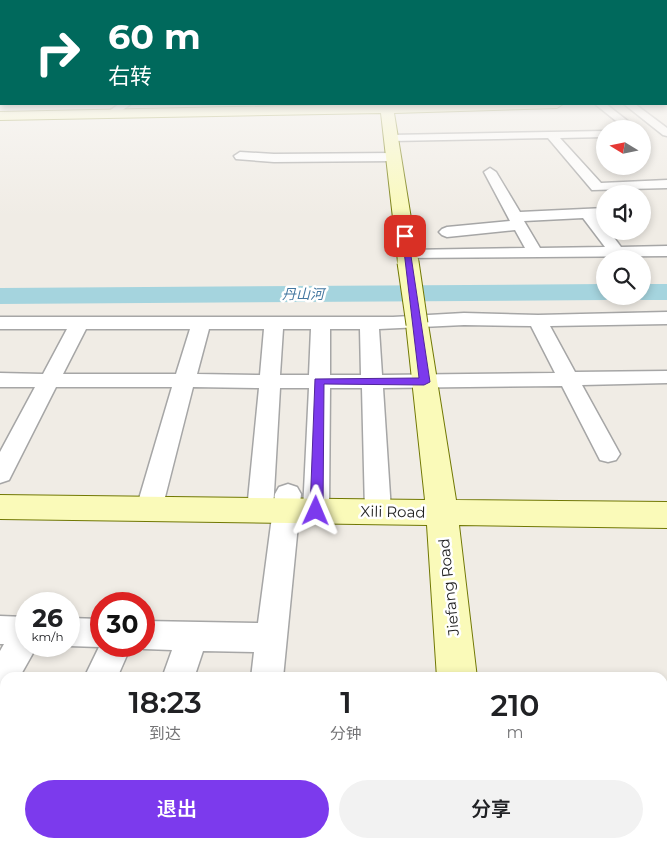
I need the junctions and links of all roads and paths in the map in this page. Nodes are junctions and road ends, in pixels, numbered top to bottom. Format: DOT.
graph roads {
  1 [pos="391,138"];
  2 [pos="425,138"];
  3 [pos="553,138"];
  4 [pos="240,156"];
  5 [pos="394,157"];
  6 [pos="490,172"];
  7 [pos="667,184"];
  8 [pos="596,212"];
  9 [pos="587,213"];
  10 [pos="517,221"];
  11 [pos="447,232"];
  12 [pos="615,250"];
  13 [pos="596,252"];
  14 [pos="651,252"];
  15 [pos="667,252"];
  16 [pos="535,253"];
  17 [pos="408,259"];
  18 [pos="667,318"];
  19 [pos="538,321"];
  20 [pos="201,322"];
  21 [pos="274,322"];
  22 [pos="321,322"];
  23 [pos="369,322"];
  24 [pos="0,323"];
  25 [pos="79,324"];
  26 [pos="667,376"];
  27 [pos="568,379"];
  28 [pos="0,380"];
  29 [pos="50,380"];
  30 [pos="185,380"];
  31 [pos="269,381"];
  32 [pos="319,381"];
  33 [pos="372,381"];
  34 [pos="424,382"];
  35 [pos="608,454"];
  36 [pos="0,474"];
  37 [pos="0,491"];
  38 [pos="667,498"];
  39 [pos="152,501"];
  40 [pos="288,502"];
  41 [pos="378,503"];
  42 [pos="440,504"];
  43 [pos="0,507"];
  44 [pos="667,514"];
  45 [pos="0,630"];
  46 [pos="15,631"];
  47 [pos="155,635"];
  48 [pos="192,636"];
  49 [pos="273,638"];
  50 [pos="15,655"];
  51 [pos="110,657"];
  52 [pos="5,672"];
  53 [pos="103,672"];
  54 [pos="180,672"];
  55 [pos="268,672"];
  56 [pos="457,672"];
  1 -- 2 [label="street"];
  1 -- 5 [label="street, Jiefang Road"];
  3 -- 7 [label="street"];
  4 -- 5 [label="street"];
  5 -- 17 [label="street, Jiefang Road"];
  6 -- 10 [label="street"];
  8 -- 9 [label="street"];
  9 -- 10 [label="street"];
  9 -- 12 [label="street"];
  10 -- 11 [label="street"];
  10 -- 16 [label="street"];
  13 -- 16 [label="street"];
  14 -- 15 [label="street"];
  16 -- 17 [label="street"];
  17 -- 34 [label="street, Jiefang Road, bridge"];
  18 -- 19 [label="street"];
  19 -- 23 [label="street"];
  19 -- 27 [label="street"];
  20 -- 21 [label="street"];
  20 -- 25 [label="street"];
  20 -- 30 [label="street"];
  21 -- 22 [label="street"];
  21 -- 31 [label="street"];
  22 -- 23 [label="street"];
  22 -- 32 [label="street"];
  23 -- 33 [label="street"];
  24 -- 25 [label="street"];
  25 -- 29 [label="street"];
  26 -- 27 [label="street"];
  27 -- 34 [label="street"];
  27 -- 35 [label="street"];
  28 -- 29 [label="street"];
  29 -- 30 [label="street"];
  29 -- 36 [label="street"];
  30 -- 31 [label="street"];
  30 -- 39 [label="street"];
  31 -- 32 [label="street"];
  31 -- 40 [label="street"];
  32 -- 33 [label="street"];
  32 -- 40 [label="street"];
  33 -- 34 [label="street"];
  33 -- 41 [label="street"];
  34 -- 42 [label="street, Jiefang Road"];
  37 -- 39 [label="street, Xili Road"];
  38 -- 42 [label="street, Xili Road"];
  39 -- 40 [label="street, Xili Road"];
  39 -- 43 [label="street, Xili Road"];
  40 -- 41 [label="street, Xili Road"];
  40 -- 49 [label="street"];
  41 -- 42 [label="street, Xili Road"];
  42 -- 44 [label="street, Xili Road"];
  42 -- 56 [label="street, Jiefang Road"];
  45 -- 46 [label="street"];
  47 -- 48 [label="street"];
  48 -- 49 [label="street"];
  48 -- 54 [label="street"];
  49 -- 55 [label="street"];
  50 -- 52 [label="street"];
  51 -- 53 [label="street"];
}
